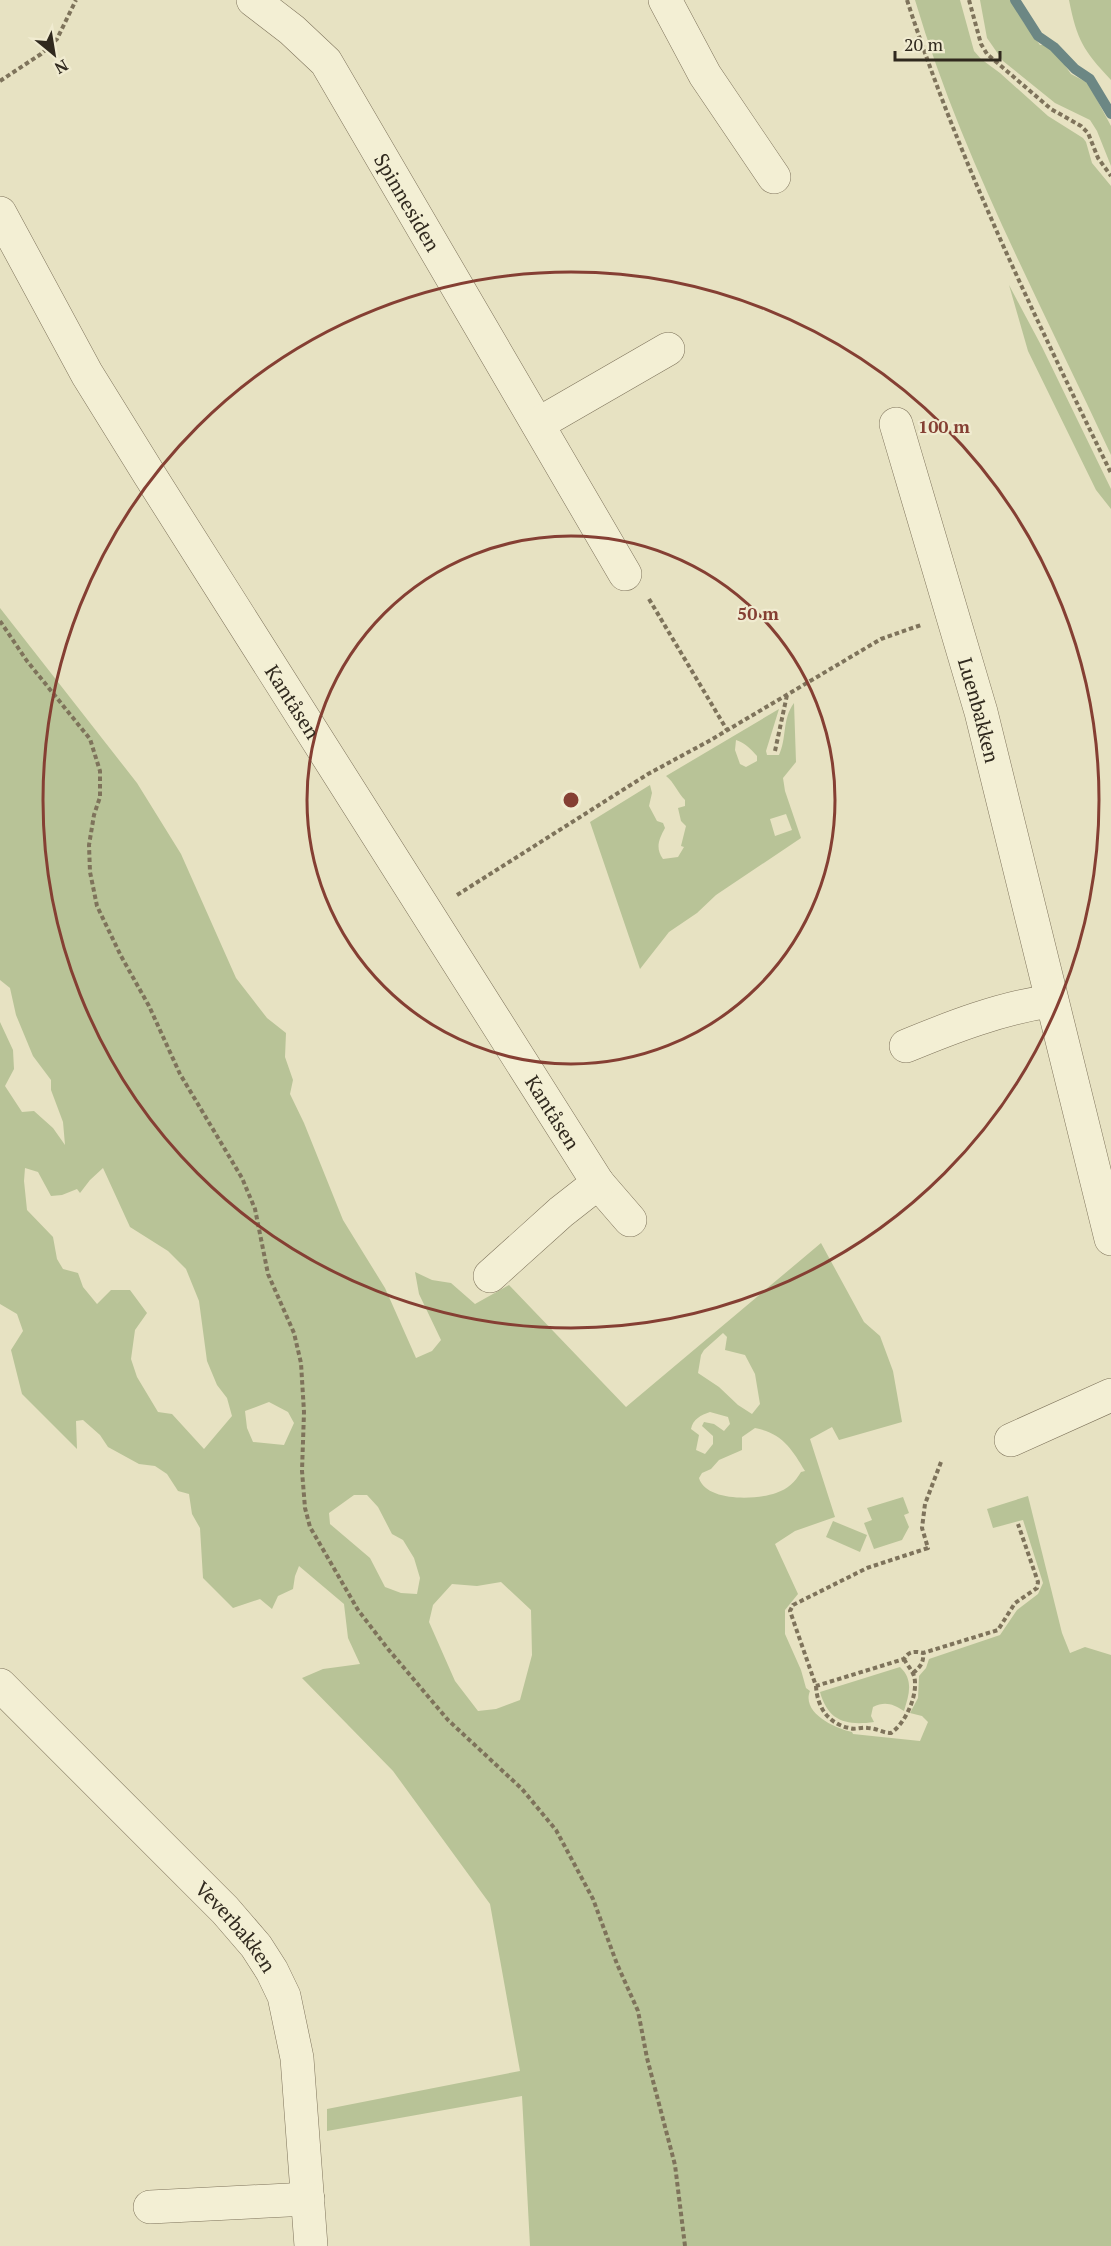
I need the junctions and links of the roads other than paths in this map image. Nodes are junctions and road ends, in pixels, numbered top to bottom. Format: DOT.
graph roads {
  1 [pos="254,0"];
  2 [pos="665,0"];
  3 [pos="774,177"];
  4 [pos="0,213"];
  5 [pos="668,350"];
  6 [pos="538,424"];
  7 [pos="896,424"];
  8 [pos="625,574"];
  9 [pos="1052,1001"];
  10 [pos="906,1046"];
  11 [pos="598,1184"];
  12 [pos="630,1220"];
  13 [pos="1111,1239"];
  14 [pos="490,1276"];
  15 [pos="1111,1395"];
  16 [pos="1011,1440"];
  17 [pos="0,1685"];
  18 [pos="308,2199"];
  19 [pos="150,2208"];
  20 [pos="311,2246"];
  1 -- 6 [label="street, Spinnesiden"];
  2 -- 3 [label="street"];
  4 -- 11 [label="street, Kantåsen"];
  5 -- 6 [label="street"];
  6 -- 8 [label="street, Spinnesiden"];
  7 -- 9 [label="street, Luenbakken"];
  9 -- 10 [label="street"];
  9 -- 13 [label="street, Luenbakken"];
  11 -- 12 [label="street, Kantåsen"];
  11 -- 14 [label="street"];
  15 -- 16 [label="street"];
  17 -- 18 [label="street, Veverbakken"];
  18 -- 19 [label="street"];
  18 -- 20 [label="street, Veverbakken"];
}
